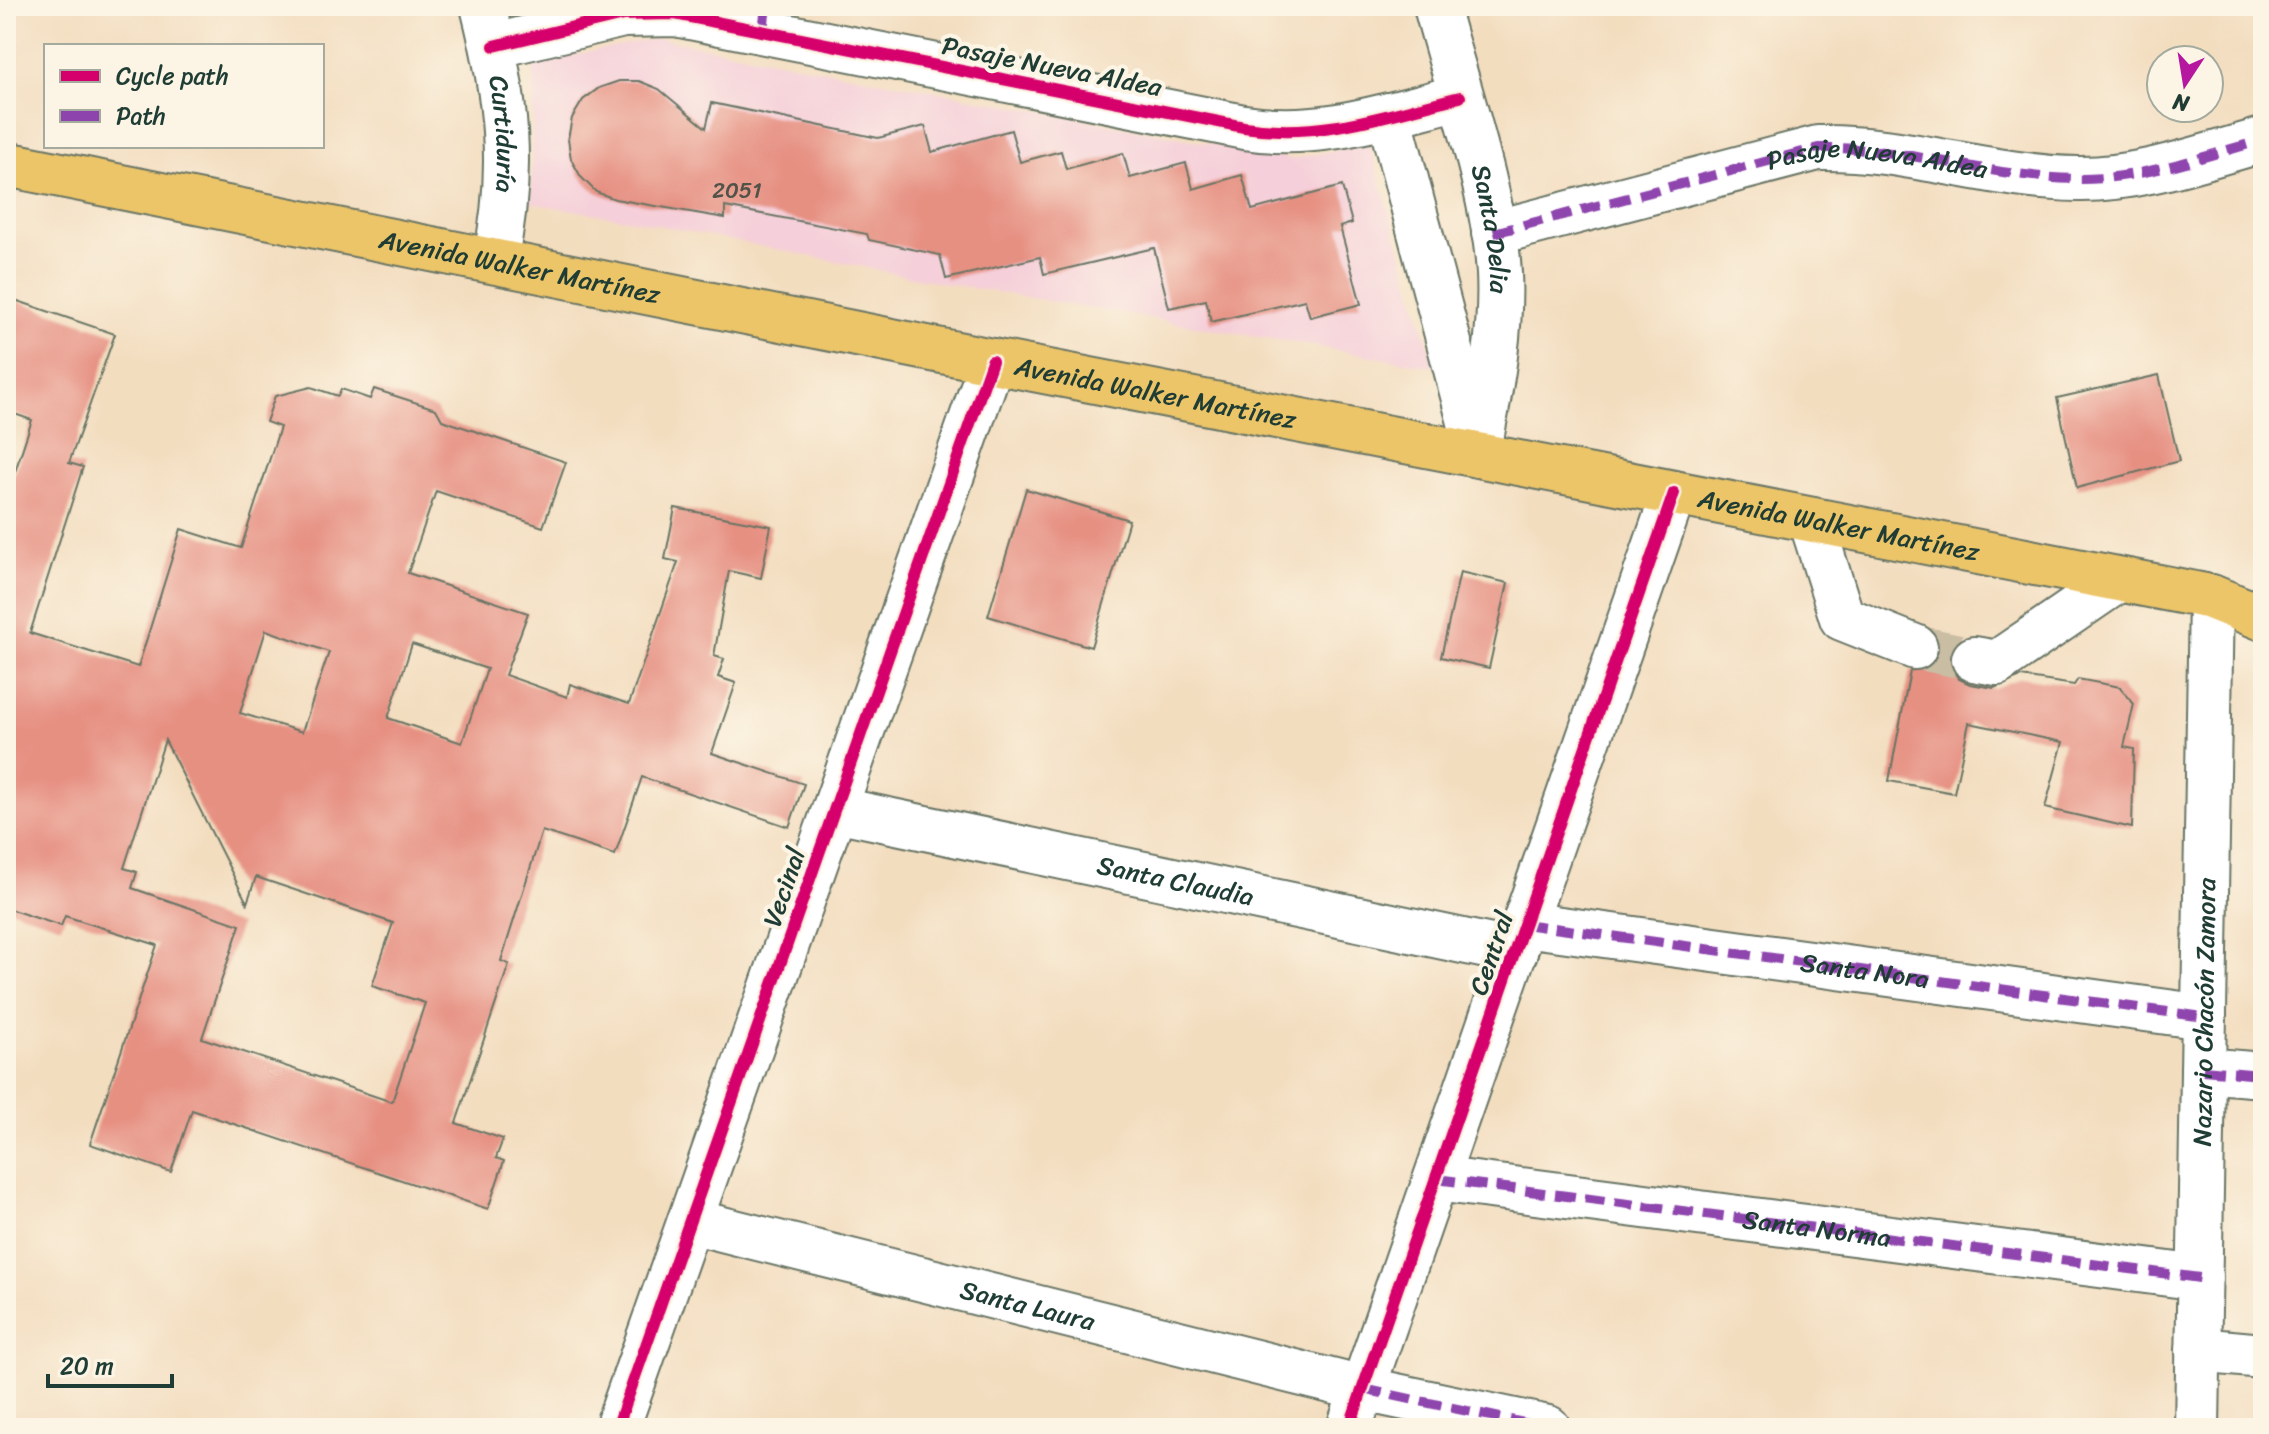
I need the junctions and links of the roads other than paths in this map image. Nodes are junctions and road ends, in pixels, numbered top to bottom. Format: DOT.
graph roads {
  1 [pos="1436,6"];
  2 [pos="765,18"];
  3 [pos="488,26"];
  4 [pos="1460,97"];
  5 [pos="1389,115"];
  6 [pos="2263,140"];
  7 [pos="6,164"];
  8 [pos="1494,233"];
  9 [pos="495,261"];
  10 [pos="992,361"];
  11 [pos="1478,455"];
  12 [pos="1674,493"];
  13 [pos="1811,520"];
  14 [pos="2118,580"];
  15 [pos="2263,595"];
  16 [pos="2211,597"];
  17 [pos="2263,618"];
  18 [pos="1915,647"];
  19 [pos="1974,659"];
  20 [pos="835,809"];
  21 [pos="1520,938"];
  22 [pos="2204,1017"];
  23 [pos="2203,1070"];
  24 [pos="2263,1075"];
  25 [pos="1436,1179"];
  26 [pos="690,1221"];
  27 [pos="2200,1278"];
  28 [pos="2198,1350"];
  29 [pos="2263,1356"];
  30 [pos="1356,1408"];
  31 [pos="617,1428"];
  32 [pos="1548,1428"];
  33 [pos="2197,1428"];
  1 -- 4 [label="street, Santa Delia"];
  2 -- 3 [label="street, Pasaje Nueva Aldea"];
  2 -- 5 [label="street, Pasaje Nueva Aldea"];
  3 -- 9 [label="street, Curtiduría"];
  4 -- 5 [label="street, Pasaje Nueva Aldea"];
  4 -- 8 [label="street, Santa Delia"];
  5 -- 11 [label="street"];
  6 -- 8 [label="street, Pasaje Nueva Aldea"];
  7 -- 9 [label="main road, Avenida Walker Martínez"];
  8 -- 11 [label="street, Santa Delia"];
  9 -- 10 [label="main road, Avenida Walker Martínez"];
  10 -- 11 [label="main road, Avenida Walker Martínez"];
  10 -- 20 [label="street, Vecinal"];
  11 -- 12 [label="main road, Avenida Walker Martínez"];
  12 -- 13 [label="main road, Avenida Walker Martínez"];
  12 -- 21 [label="street, Central"];
  13 -- 14 [label="main road, Avenida Walker Martínez"];
  13 -- 18 [label="street"];
  14 -- 16 [label="main road, Avenida Walker Martínez"];
  14 -- 19 [label="street"];
  15 -- 16 [label="main road, Avenida Walker Martínez"];
  16 -- 17 [label="main road, Avenida Walker Martínez"];
  16 -- 22 [label="street, Nazario Chacón Zamora"];
  20 -- 21 [label="street, Santa Claudia"];
  20 -- 26 [label="street, Vecinal"];
  21 -- 22 [label="street, Santa Nora"];
  21 -- 25 [label="street, Central"];
  22 -- 23 [label="street, Nazario Chacón Zamora"];
  23 -- 24 [label="street"];
  23 -- 27 [label="street, Nazario Chacón Zamora"];
  25 -- 27 [label="street, Santa Norma"];
  25 -- 30 [label="street, Central"];
  26 -- 30 [label="street, Santa Laura"];
  26 -- 31 [label="street, Vecinal"];
  27 -- 28 [label="street, Nazario Chacón Zamora"];
  28 -- 29 [label="street"];
  28 -- 33 [label="street, Nazario Chacón Zamora"];
  30 -- 32 [label="street, Santa Laura"];
}
